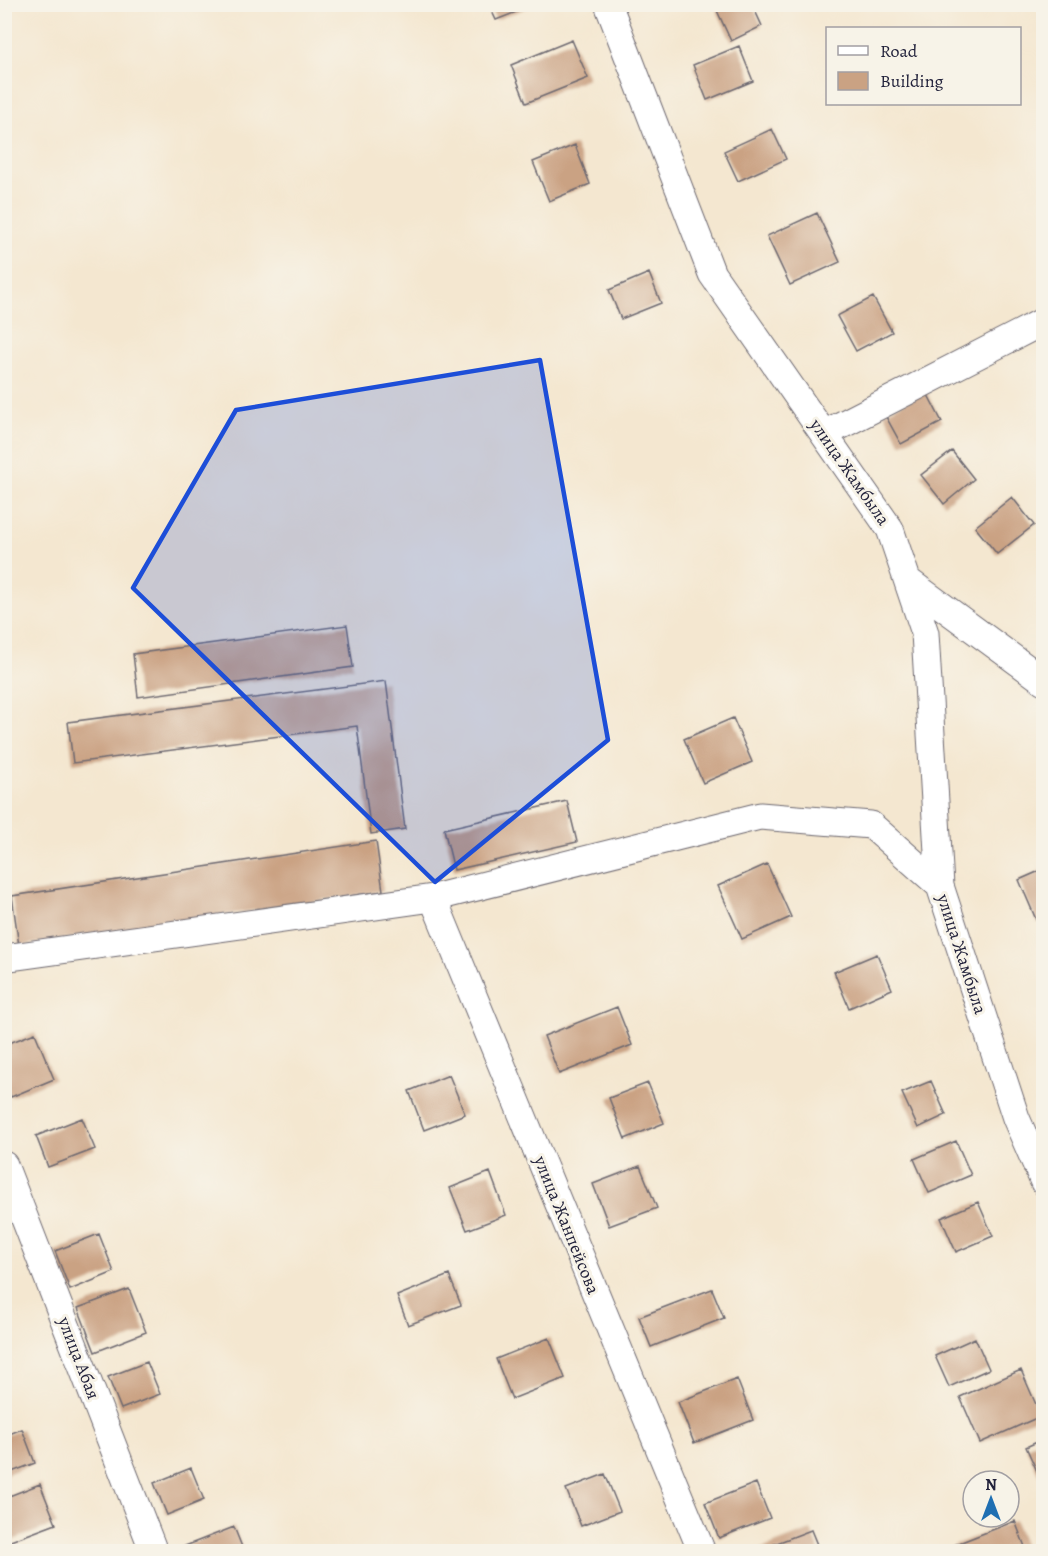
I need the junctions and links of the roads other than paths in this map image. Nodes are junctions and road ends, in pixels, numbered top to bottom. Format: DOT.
graph roads {
  1 [pos="608,4"];
  2 [pos="1044,321"];
  3 [pos="824,434"];
  4 [pos="908,581"];
  5 [pos="1044,681"];
  6 [pos="940,886"];
  7 [pos="433,898"];
  8 [pos="4,957"];
  9 [pos="4,1165"];
  10 [pos="1044,1182"];
  11 [pos="154,1551"];
  12 [pos="702,1551"];
  1 -- 3 [label="street, улица Жамбыла"];
  2 -- 3 [label="street"];
  3 -- 4 [label="street, улица Жамбыла"];
  4 -- 5 [label="street"];
  4 -- 6 [label="street, улица Жамбыла"];
  6 -- 7 [label="street"];
  6 -- 10 [label="street, улица Жамбыла"];
  7 -- 8 [label="street"];
  7 -- 12 [label="street, улица Жанпейсова"];
  9 -- 11 [label="street, улица Абая"];
}
